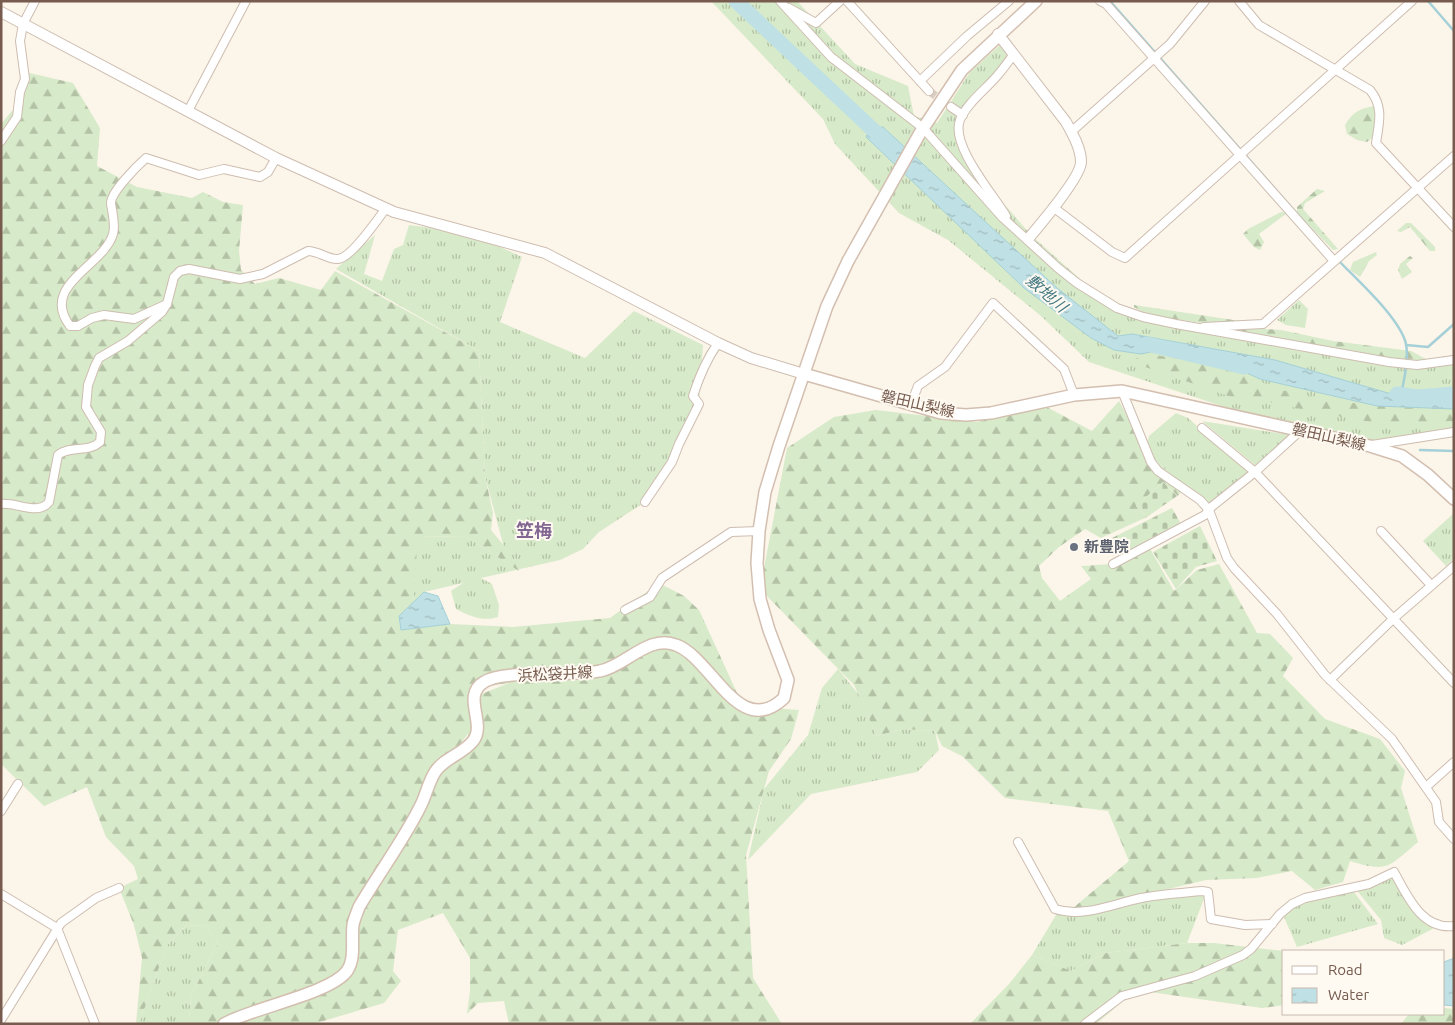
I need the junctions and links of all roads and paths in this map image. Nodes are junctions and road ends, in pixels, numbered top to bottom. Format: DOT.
graph roads {
  1 [pos="35,1"];
  2 [pos="246,1"];
  3 [pos="840,1"];
  4 [pos="847,1"];
  5 [pos="1009,1"];
  6 [pos="1036,1"];
  7 [pos="1100,1"];
  8 [pos="1205,1"];
  9 [pos="1239,1"];
  10 [pos="1412,1"];
  11 [pos="781,3"];
  12 [pos="1,12"];
  13 [pos="23,24"];
  14 [pos="998,34"];
  15 [pos="1014,54"];
  16 [pos="1154,58"];
  17 [pos="1337,70"];
  18 [pos="920,81"];
  19 [pos="930,91"];
  20 [pos="951,106"];
  21 [pos="188,111"];
  22 [pos="963,115"];
  23 [pos="921,131"];
  24 [pos="1072,132"];
  25 [pos="1,141"];
  26 [pos="1241,155"];
  27 [pos="1454,156"];
  28 [pos="276,158"];
  29 [pos="1418,187"];
  30 [pos="1053,207"];
  31 [pos="386,208"];
  32 [pos="1010,224"];
  33 [pos="1454,227"];
  34 [pos="1028,240"];
  35 [pos="1334,261"];
  36 [pos="167,304"];
  37 [pos="1202,328"];
  38 [pos="718,343"];
  39 [pos="1454,360"];
  40 [pos="804,374"];
  41 [pos="1122,391"];
  42 [pos="1074,395"];
  43 [pos="911,404"];
  44 [pos="1202,428"];
  45 [pos="1301,430"];
  46 [pos="1454,432"];
  47 [pos="1370,446"];
  48 [pos="1255,472"];
  49 [pos="1454,499"];
  50 [pos="645,502"];
  51 [pos="1,504"];
  52 [pos="1209,510"];
  53 [pos="759,531"];
  54 [pos="1381,531"];
  55 [pos="1112,564"];
  56 [pos="1454,566"];
  57 [pos="1431,585"];
  58 [pos="625,610"];
  59 [pos="1393,619"];
  60 [pos="1330,680"];
  61 [pos="1454,683"];
  62 [pos="1454,762"];
  63 [pos="18,784"];
  64 [pos="1426,788"];
  65 [pos="1,811"];
  66 [pos="1454,839"];
  67 [pos="1018,842"];
  68 [pos="119,888"];
  69 [pos="1,894"];
  70 [pos="1272,924"];
  71 [pos="1454,926"];
  72 [pos="57,928"];
  73 [pos="1,1020"];
  74 [pos="93,1022"];
  75 [pos="224,1024"];
  76 [pos="1085,1024"];
  1 -- 13 [label="street"];
  2 -- 21 [label="street"];
  3 -- 11 [label="street"];
  4 -- 18 [label="street"];
  5 -- 18 [label="street"];
  6 -- 14 [label="main road"];
  7 -- 16 [label="street"];
  8 -- 16 [label="street"];
  9 -- 17 [label="street"];
  10 -- 17 [label="street"];
  11 -- 23 [label="street"];
  12 -- 13 [label="street"];
  13 -- 21 [label="street"];
  13 -- 25 [label="street"];
  14 -- 15 [label="street"];
  14 -- 23 [label="main road"];
  15 -- 22 [label="street"];
  15 -- 24 [label="street"];
  16 -- 24 [label="street"];
  16 -- 26 [label="street"];
  17 -- 26 [label="street"];
  17 -- 29 [label="street"];
  18 -- 19 [label="street"];
  20 -- 22 [label="street"];
  21 -- 28 [label="street"];
  22 -- 32 [label="street"];
  23 -- 32 [label="street"];
  23 -- 40 [label="main road"];
  24 -- 30 [label="street"];
  26 -- 30 [label="street"];
  26 -- 35 [label="street"];
  27 -- 29 [label="street"];
  28 -- 31 [label="street"];
  28 -- 36 [label="street"];
  29 -- 33 [label="street"];
  29 -- 35 [label="street"];
  30 -- 34 [label="street"];
  31 -- 36 [label="street"];
  31 -- 38 [label="street"];
  32 -- 34 [label="street"];
  34 -- 37 [label="street"];
  35 -- 37 [label="street"];
  36 -- 51 [label="street"];
  37 -- 39 [label="street"];
  38 -- 40 [label="street"];
  38 -- 50 [label="street"];
  40 -- 43 [label="main road, 磐田山梨線"];
  40 -- 53 [label="main road, 浜松袋井線"];
  41 -- 42 [label="main road, 磐田山梨線"];
  41 -- 45 [label="main road, 磐田山梨線"];
  41 -- 52 [label="street"];
  42 -- 43 [label="main road, 磐田山梨線"];
  42 -- 43 [label="street"];
  44 -- 48 [label="street"];
  45 -- 47 [label="main road, 磐田山梨線"];
  45 -- 48 [label="street"];
  46 -- 47 [label="street"];
  47 -- 49 [label="main road, 磐田山梨線"];
  48 -- 52 [label="street"];
  48 -- 59 [label="street"];
  52 -- 55 [label="street"];
  52 -- 60 [label="street"];
  53 -- 58 [label="street"];
  53 -- 75 [label="main road, 浜松袋井線"];
  54 -- 57 [label="street"];
  56 -- 57 [label="street"];
  57 -- 59 [label="street"];
  59 -- 60 [label="street"];
  59 -- 61 [label="street"];
  60 -- 64 [label="street"];
  62 -- 64 [label="street"];
  63 -- 65 [label="street"];
  64 -- 66 [label="street"];
  67 -- 70 [label="street"];
  68 -- 72 [label="street"];
  69 -- 72 [label="street"];
  70 -- 71 [label="street"];
  70 -- 76 [label="street"];
  72 -- 73 [label="street"];
  72 -- 74 [label="street"];
}
